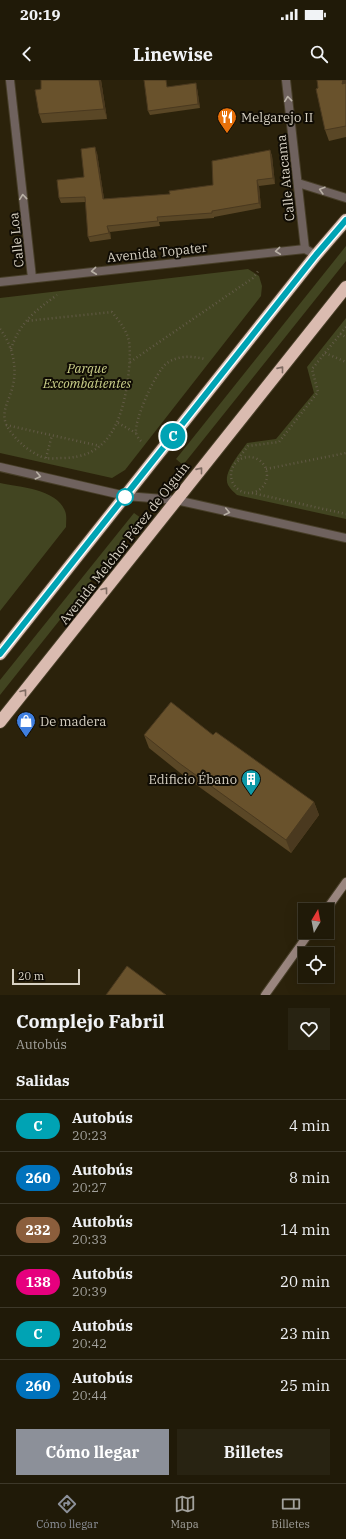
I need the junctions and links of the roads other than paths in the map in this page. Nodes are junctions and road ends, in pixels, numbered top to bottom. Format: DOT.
graph roads {
  1 [pos="10,80"];
  2 [pos="286,80"];
  3 [pos="298,183"];
  4 [pos="346,198"];
  5 [pos="346,220"];
  6 [pos="305,249"];
  7 [pos="316,255"];
  8 [pos="32,278"];
  9 [pos="0,282"];
  10 [pos="346,287"];
  11 [pos="0,466"];
  12 [pos="126,496"];
  13 [pos="176,500"];
  14 [pos="346,538"];
  15 [pos="0,654"];
  16 [pos="0,722"];
  17 [pos="346,882"];
  18 [pos="331,903"];
  19 [pos="305,939"];
  20 [pos="265,995"];
  8 -- 1 [label="street, Calle Loa, one-way"];
  3 -- 2 [label="street, Calle Atacama, one-way"];
  4 -- 3 [label="street, one-way"];
  3 -- 6 [label="street, Calle Atacama"];
  5 -- 7 [label="highway"];
  6 -- 7 [label="street"];
  6 -- 8 [label="street, Avenida Topater, one-way"];
  7 -- 12 [label="highway"];
  8 -- 9 [label="street, Avenida Topater"];
  13 -- 10 [label="highway, Avenida Melchor Pérez de Olguín, one-way"];
  11 -- 12 [label="street, one-way"];
  12 -- 13 [label="street"];
  12 -- 15 [label="highway"];
  13 -- 14 [label="street, one-way"];
  16 -- 13 [label="highway, Avenida Melchor Pérez de Olguín, one-way"];
  17 -- 18 [label="street"];
  19 -- 20 [label="street"];
}
